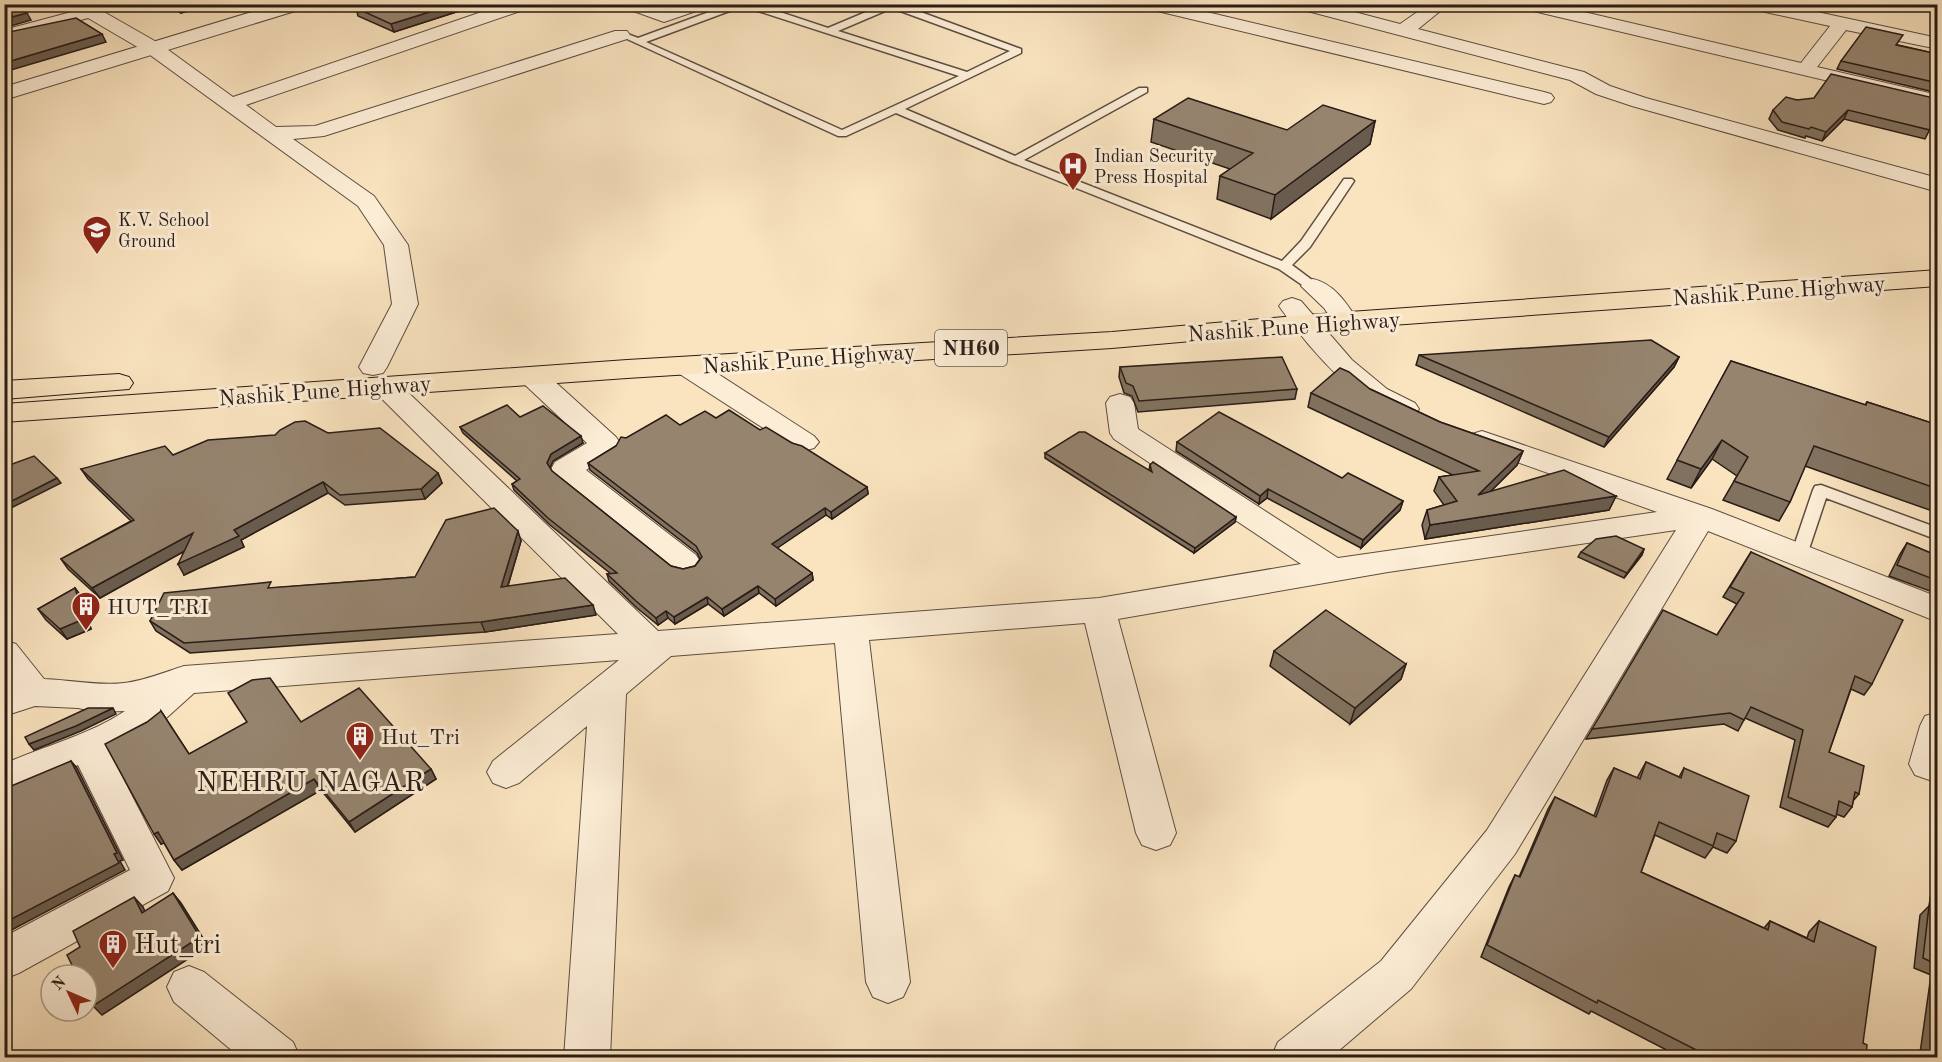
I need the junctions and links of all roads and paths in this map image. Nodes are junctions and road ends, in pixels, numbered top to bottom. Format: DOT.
graph roads {
  1 [pos="299,4"];
  2 [pos="523,4"];
  3 [pos="625,4"];
  4 [pos="631,4"];
  5 [pos="699,4"];
  6 [pos="743,4"];
  7 [pos="1149,4"];
  8 [pos="1302,4"];
  9 [pos="1442,4"];
  10 [pos="1525,4"];
  11 [pos="1753,4"];
  12 [pos="1832,4"];
  13 [pos="87,7"];
  14 [pos="1861,10"];
  15 [pos="1348,16"];
  16 [pos="1818,18"];
  17 [pos="1842,23"];
  18 [pos="1404,30"];
  19 [pos="829,32"];
  20 [pos="4,36"];
  21 [pos="1908,37"];
  22 [pos="630,38"];
  23 [pos="1314,44"];
  24 [pos="1938,44"];
  25 [pos="153,48"];
  26 [pos="1805,70"];
  27 [pos="968,76"];
  28 [pos="1143,90"];
  29 [pos="4,94"];
  30 [pos="1544,98"];
  31 [pos="1938,101"];
  32 [pos="231,104"];
  33 [pos="896,109"];
  34 [pos="271,133"];
  35 [pos="1015,160"];
  36 [pos="1348,181"];
  37 [pos="1938,185"];
  38 [pos="1938,261"];
  39 [pos="1284,266"];
  40 [pos="1938,278"];
  41 [pos="1318,308"];
  42 [pos="685,365"];
  43 [pos="532,376"];
  44 [pos="379,377"];
  45 [pos="4,390"];
  46 [pos="1120,402"];
  47 [pos="4,413"];
  48 [pos="1426,419"];
  49 [pos="1457,432"];
  50 [pos="804,442"];
  51 [pos="1701,516"];
  52 [pos="1938,534"];
  53 [pos="1799,555"];
  54 [pos="685,562"];
  55 [pos="1333,570"];
  56 [pos="1099,610"];
  57 [pos="1938,610"];
  58 [pos="851,628"];
  59 [pos="656,643"];
  60 [pos="4,653"];
  61 [pos="184,680"];
  62 [pos="608,688"];
  63 [pos="19,697"];
  64 [pos="1938,726"];
  65 [pos="88,746"];
  66 [pos="1938,768"];
  67 [pos="506,772"];
  68 [pos="4,781"];
  69 [pos="1156,833"];
  70 [pos="4,959"];
  71 [pos="888,982"];
  72 [pos="189,987"];
  73 [pos="277,1058"];
  74 [pos="587,1058"];
  75 [pos="1294,1058"];
  1 -- 25 [label="street"];
  2 -- 32 [label="street"];
  3 -- 22 [label="street"];
  4 -- 5 [label="street"];
  6 -- 19 [label="lane"];
  6 -- 22 [label="lane"];
  7 -- 23 [label="street"];
  8 -- 15 [label="street"];
  9 -- 18 [label="street"];
  10 -- 26 [label="street"];
  11 -- 16 [label="street"];
  12 -- 16 [label="street"];
  13 -- 20 [label="street"];
  13 -- 25 [label="street"];
  14 -- 21 [label="street"];
  15 -- 18 [label="street"];
  15 -- 23 [label="street"];
  16 -- 17 [label="street"];
  17 -- 21 [label="street"];
  17 -- 26 [label="street"];
  18 -- 37 [label="street"];
  19 -- 27 [label="lane"];
  19 -- 27 [label="lane"];
  21 -- 24 [label="street"];
  22 -- 33 [label="lane"];
  22 -- 34 [label="street"];
  23 -- 30 [label="street"];
  25 -- 29 [label="street"];
  25 -- 32 [label="street"];
  26 -- 31 [label="street"];
  27 -- 33 [label="lane"];
  28 -- 35 [label="lane"];
  32 -- 34 [label="street"];
  33 -- 35 [label="lane"];
  34 -- 44 [label="street"];
  35 -- 39 [label="lane"];
  36 -- 39 [label="lane"];
  38 -- 41 [label="highway, Nashik Pune Highway / NH60"];
  39 -- 41 [label="lane"];
  40 -- 41 [label="highway, Nashik Pune Highway / NH60"];
  41 -- 42 [label="highway, Nashik Pune Highway / NH60"];
  41 -- 44 [label="highway, Nashik Pune Highway / NH60"];
  41 -- 48 [label="street"];
  42 -- 43 [label="highway, Nashik Pune Highway / NH60"];
  42 -- 50 [label="street"];
  43 -- 44 [label="highway, Nashik Pune Highway / NH60"];
  43 -- 54 [label="street"];
  44 -- 45 [label="highway, Nashik Pune Highway / NH60"];
  44 -- 47 [label="highway, Nashik Pune Highway / NH60"];
  44 -- 59 [label="street"];
  46 -- 55 [label="street"];
  49 -- 51 [label="street"];
  51 -- 53 [label="street"];
  51 -- 55 [label="street"];
  51 -- 75 [label="street"];
  52 -- 53 [label="lane"];
  53 -- 57 [label="street"];
  55 -- 56 [label="street"];
  56 -- 58 [label="street"];
  56 -- 69 [label="street"];
  58 -- 59 [label="street"];
  58 -- 71 [label="street"];
  59 -- 61 [label="street"];
  59 -- 62 [label="street"];
  60 -- 63 [label="street"];
  61 -- 63 [label="street"];
  61 -- 65 [label="street"];
  62 -- 67 [label="street"];
  62 -- 74 [label="street"];
  64 -- 66 [label="street"];
  65 -- 68 [label="street"];
  65 -- 70 [label="street"];
  72 -- 73 [label="street"];
}
